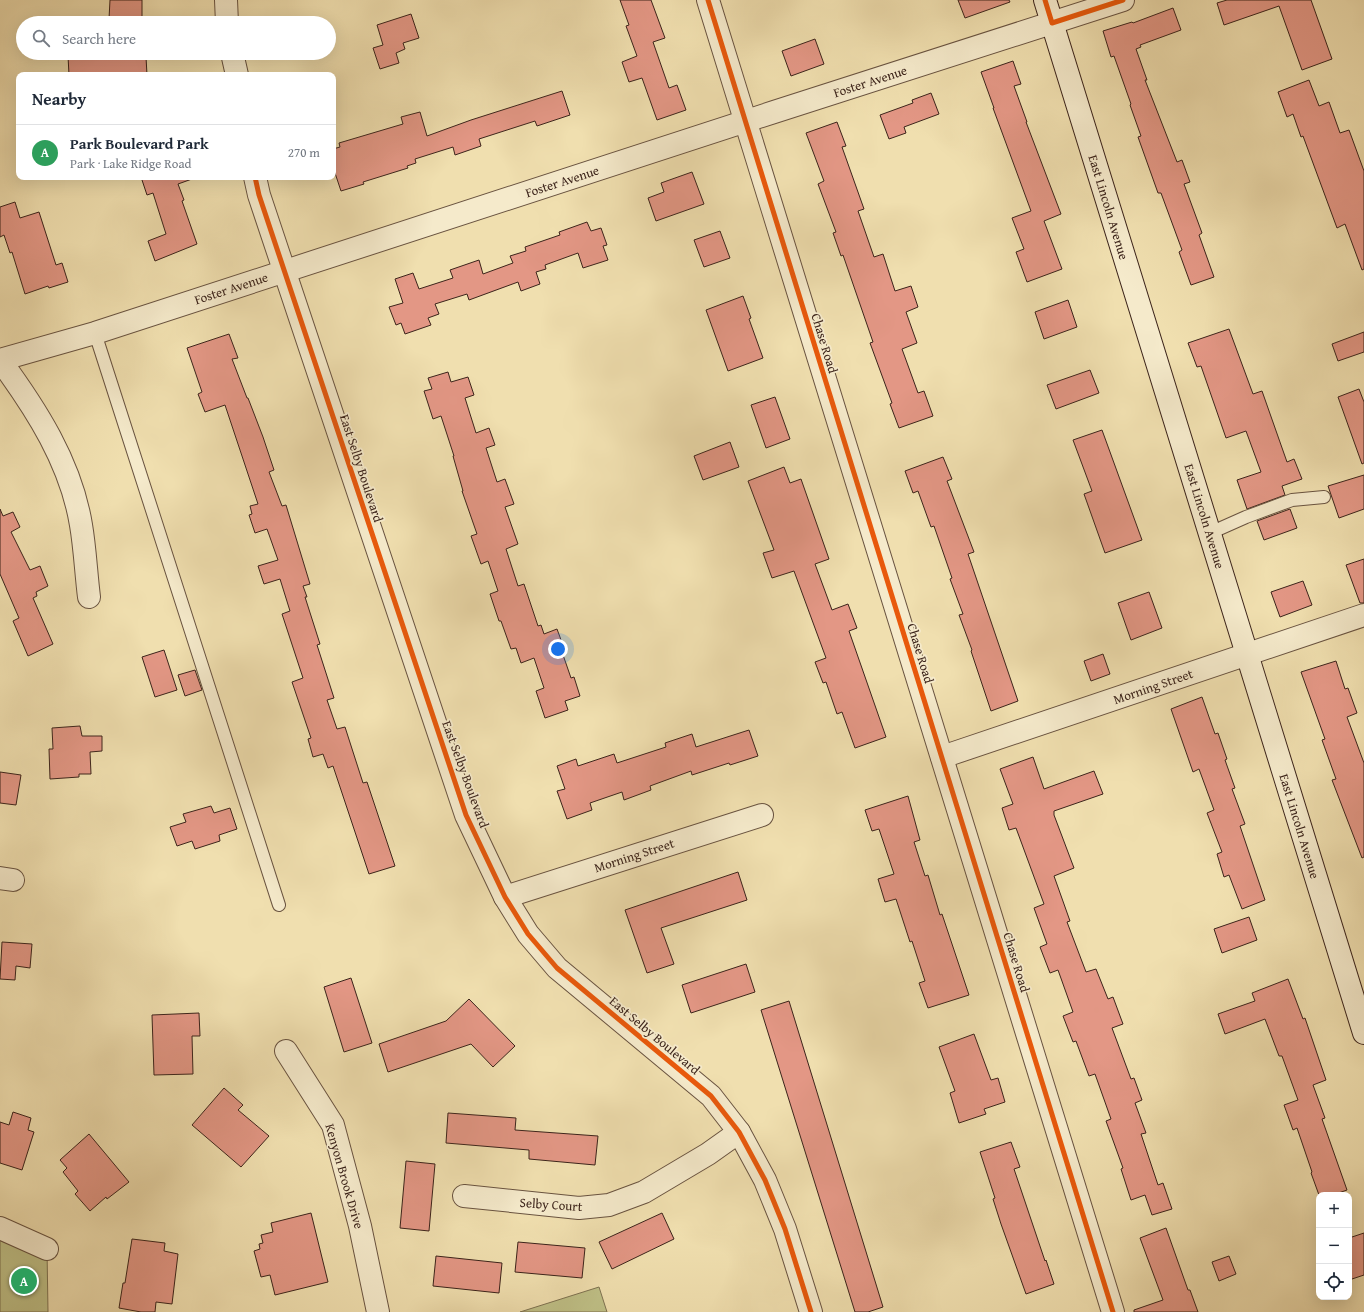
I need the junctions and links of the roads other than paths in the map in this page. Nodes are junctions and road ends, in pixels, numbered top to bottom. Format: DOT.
graph roads {
  1 [pos="226,0"];
  2 [pos="708,0"];
  3 [pos="1045,0"];
  4 [pos="1123,0"];
  5 [pos="227,16"];
  6 [pos="1052,23"];
  7 [pos="233,60"];
  8 [pos="235,72"];
  9 [pos="745,121"];
  10 [pos="256,180"];
  11 [pos="284,271"];
  12 [pos="95,333"];
  13 [pos="0,360"];
  14 [pos="1324,497"];
  15 [pos="1210,533"];
  16 [pos="89,597"];
  17 [pos="1364,615"];
  18 [pos="1247,653"];
  19 [pos="942,757"];
  20 [pos="762,814"];
  21 [pos="505,897"];
  22 [pos="279,905"];
  23 [pos="1364,1033"];
  24 [pos="286,1051"];
  25 [pos="739,1132"];
  26 [pos="464,1196"];
  27 [pos="0,1228"];
  28 [pos="48,1249"];
  29 [pos="378,1312"];
  30 [pos="811,1312"];
  31 [pos="1113,1312"];
  1 -- 5 [label="street"];
  2 -- 9 [label="street, Chase Road"];
  3 -- 6 [label="street, East Lincoln Avenue"];
  4 -- 6 [label="street, Foster Avenue"];
  6 -- 9 [label="street, Foster Avenue"];
  6 -- 15 [label="street, East Lincoln Avenue"];
  7 -- 8 [label="street"];
  9 -- 11 [label="street, Foster Avenue"];
  9 -- 19 [label="street, Chase Road"];
  10 -- 11 [label="street, East Selby Boulevard"];
  11 -- 12 [label="street, Foster Avenue"];
  11 -- 21 [label="street, East Selby Boulevard"];
  12 -- 13 [label="street, Foster Avenue"];
  12 -- 22 [label="lane"];
  13 -- 16 [label="street"];
  14 -- 15 [label="lane"];
  15 -- 18 [label="street, East Lincoln Avenue"];
  17 -- 18 [label="street, Morning Street"];
  18 -- 19 [label="street, Morning Street"];
  18 -- 23 [label="street, East Lincoln Avenue"];
  19 -- 31 [label="street, Chase Road"];
  20 -- 21 [label="street, Morning Street"];
  21 -- 25 [label="street, East Selby Boulevard"];
  24 -- 29 [label="street, Kenyon Brook Drive"];
  25 -- 26 [label="street, Selby Court"];
  25 -- 30 [label="street, East Selby Boulevard"];
  27 -- 28 [label="street"];
}
